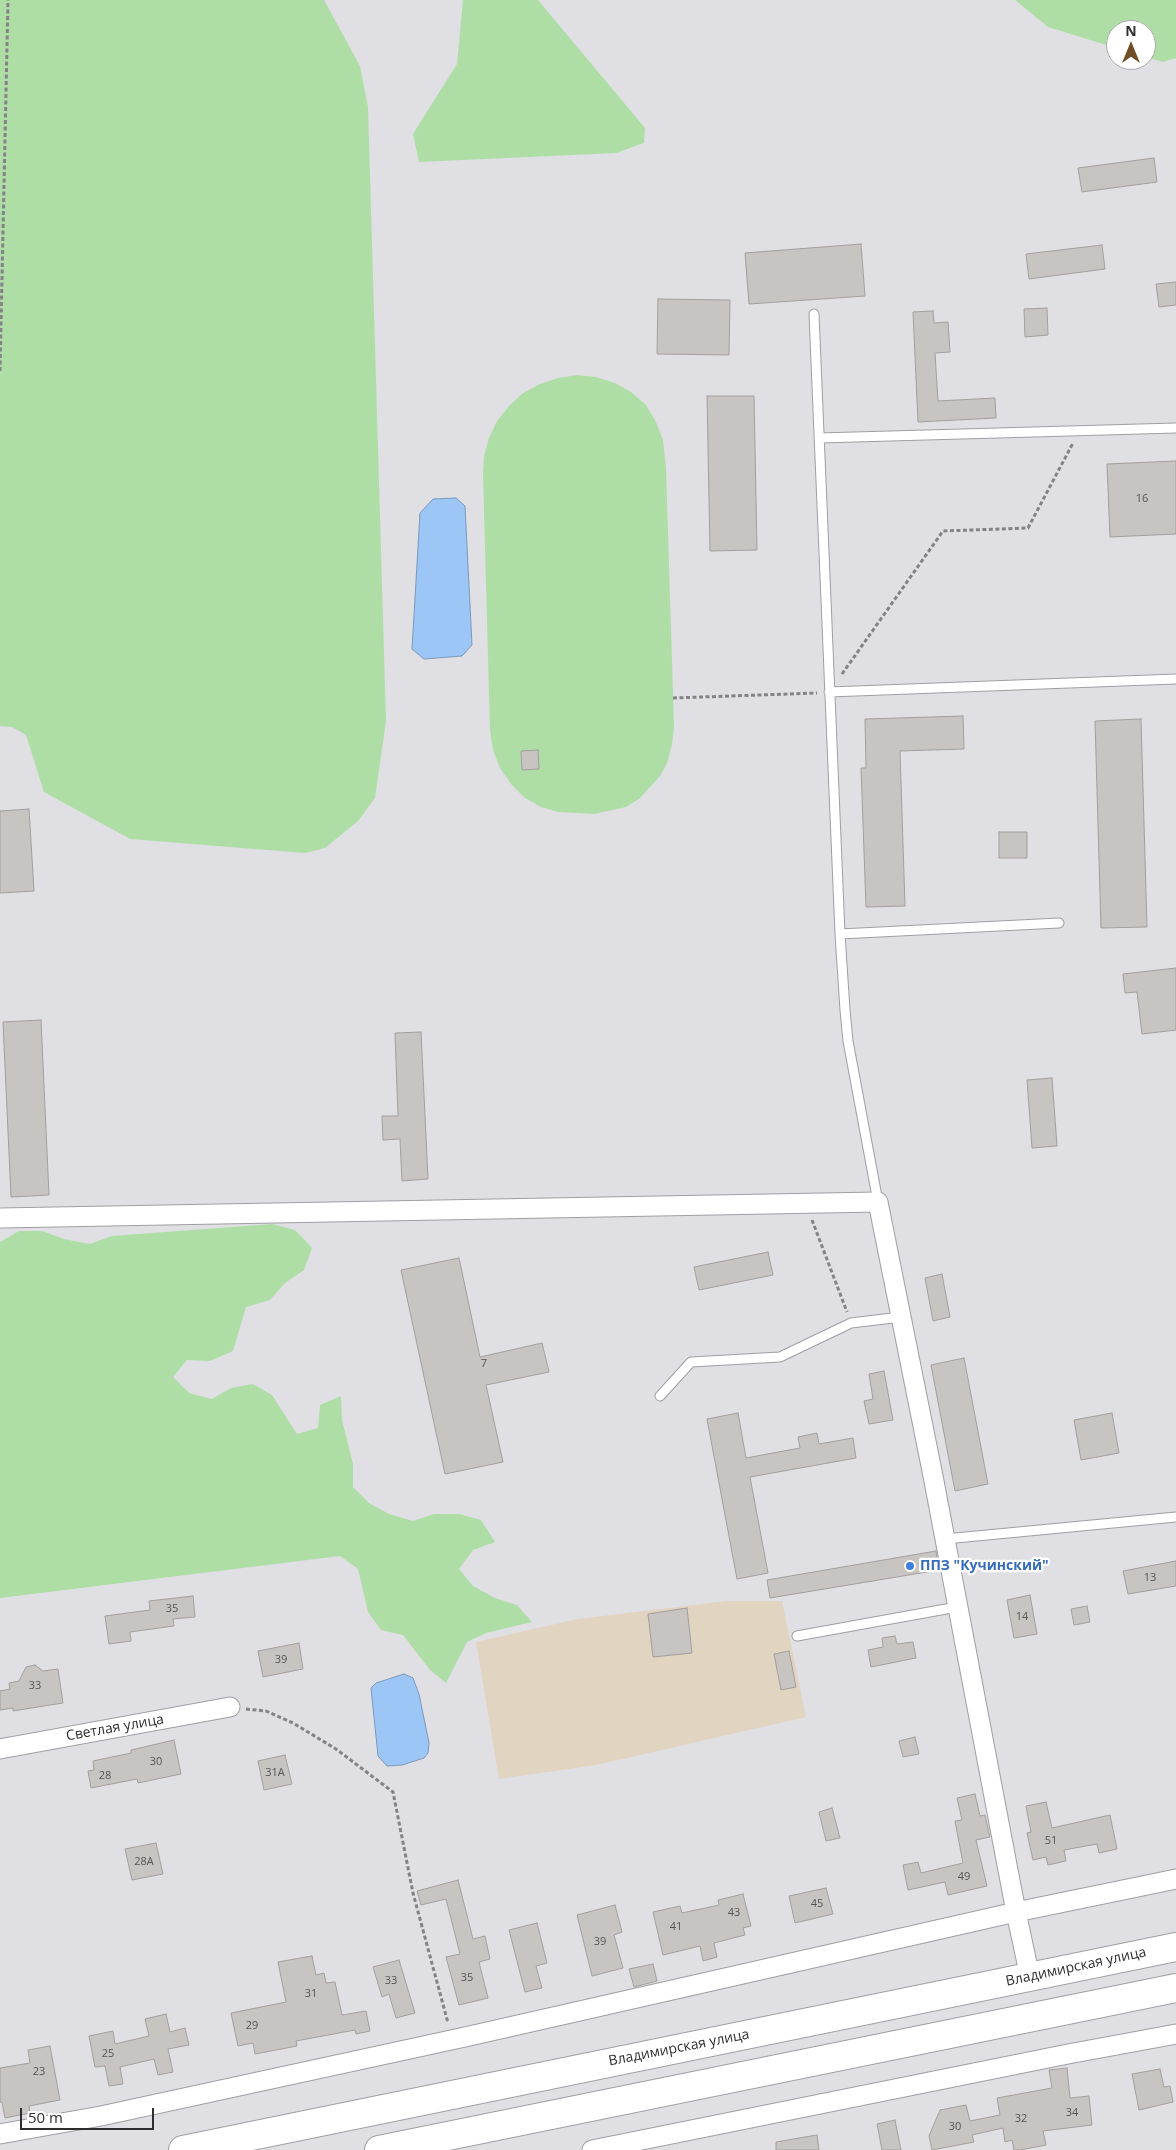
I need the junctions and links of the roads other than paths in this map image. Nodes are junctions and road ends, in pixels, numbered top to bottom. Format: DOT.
graph roads {
  1 [pos="814,314"];
  2 [pos="1176,428"];
  3 [pos="819,438"];
  4 [pos="1176,680"];
  5 [pos="830,692"];
  6 [pos="1059,923"];
  7 [pos="840,934"];
  8 [pos="878,1202"];
  9 [pos="0,1218"];
  10 [pos="901,1317"];
  11 [pos="660,1396"];
  12 [pos="1176,1517"];
  13 [pos="945,1539"];
  14 [pos="957,1607"];
  15 [pos="797,1636"];
  16 [pos="230,1707"];
  17 [pos="0,1748"];
  18 [pos="1176,1879"];
  19 [pos="1016,1912"];
  20 [pos="1176,1947"];
  21 [pos="1030,1977"];
  22 [pos="1176,1988"];
  23 [pos="1176,2034"];
  24 [pos="0,2134"];
  25 [pos="183,2150"];
  26 [pos="379,2150"];
  27 [pos="592,2150"];
  1 -- 3 [label="lane"];
  2 -- 3 [label="lane"];
  3 -- 5 [label="lane"];
  4 -- 5 [label="lane"];
  5 -- 7 [label="lane"];
  6 -- 7 [label="lane"];
  7 -- 8 [label="lane"];
  8 -- 9 [label="street"];
  8 -- 10 [label="street"];
  10 -- 11 [label="lane"];
  10 -- 13 [label="street"];
  12 -- 13 [label="lane"];
  13 -- 14 [label="street"];
  14 -- 15 [label="lane"];
  14 -- 19 [label="street"];
  16 -- 17 [label="street, Светлая улица"];
  18 -- 19 [label="street"];
  19 -- 21 [label="street"];
  19 -- 24 [label="street"];
  20 -- 21 [label="highway, Владимирская улица"];
  21 -- 25 [label="highway, Владимирская улица"];
  22 -- 26 [label="highway"];
  23 -- 27 [label="street"];
}
